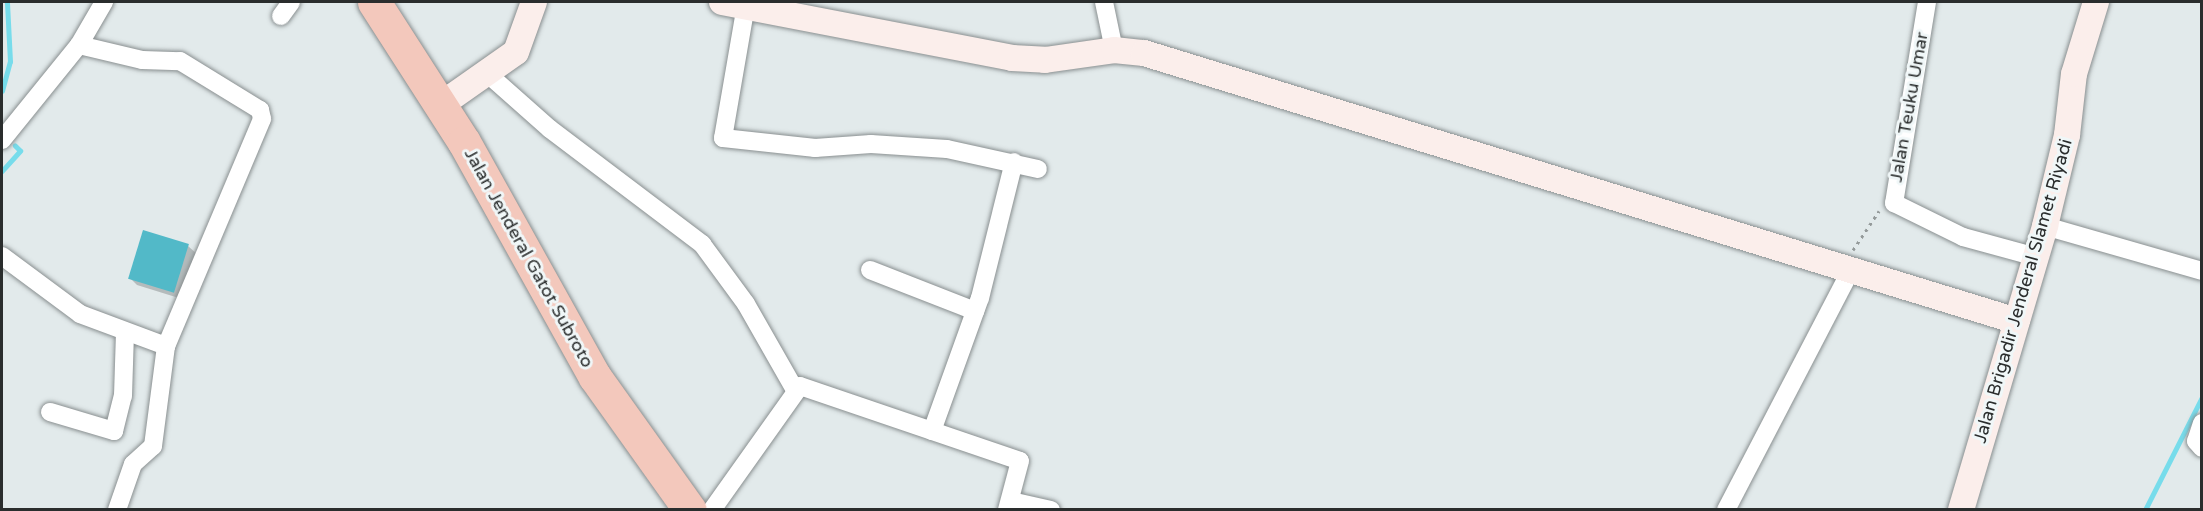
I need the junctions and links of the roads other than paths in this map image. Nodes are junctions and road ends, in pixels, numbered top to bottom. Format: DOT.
graph roads {
  1 [pos="104,2"];
  2 [pos="374,2"];
  3 [pos="534,2"];
  4 [pos="1104,2"];
  5 [pos="1927,2"];
  6 [pos="2096,2"];
  7 [pos="734,4"];
  8 [pos="792,7"];
  9 [pos="79,45"];
  10 [pos="1114,50"];
  11 [pos="489,75"];
  12 [pos="442,104"];
  13 [pos="2,139"];
  14 [pos="1014,162"];
  15 [pos="1038,169"];
  16 [pos="2045,226"];
  17 [pos="2,256"];
  18 [pos="2036,257"];
  19 [pos="1846,269"];
  20 [pos="870,270"];
  21 [pos="2202,271"];
  22 [pos="975,312"];
  23 [pos="2017,321"];
  24 [pos="125,333"];
  25 [pos="166,346"];
  26 [pos="795,390"];
  27 [pos="50,412"];
  28 [pos="2202,423"];
  29 [pos="932,431"];
  30 [pos="2202,448"];
  31 [pos="1009,505"];
  32 [pos="117,510"];
  33 [pos="690,510"];
  34 [pos="712,510"];
  35 [pos="1051,510"];
  36 [pos="1726,510"];
  37 [pos="1961,510"];
  1 -- 9 [label="street"];
  2 -- 12 [label="highway, Jalan Jenderal Gatot Subroto"];
  3 -- 11 [label="street"];
  4 -- 10 [label="street"];
  5 -- 18 [label="street, Jalan Teuku Umar"];
  6 -- 16 [label="street, Jalan Brigadir Jenderal Slamet Riyadi"];
  7 -- 8 [label="street"];
  7 -- 14 [label="street"];
  8 -- 10 [label="street"];
  9 -- 13 [label="street"];
  9 -- 25 [label="street"];
  10 -- 19 [label="street"];
  11 -- 12 [label="street"];
  11 -- 26 [label="street"];
  12 -- 33 [label="highway, Jalan Jenderal Gatot Subroto"];
  14 -- 15 [label="street"];
  14 -- 22 [label="street"];
  16 -- 18 [label="street, Jalan Brigadir Jenderal Slamet Riyadi"];
  16 -- 21 [label="street"];
  17 -- 24 [label="street"];
  18 -- 23 [label="street, Jalan Brigadir Jenderal Slamet Riyadi"];
  19 -- 23 [label="street"];
  19 -- 36 [label="street"];
  20 -- 22 [label="street"];
  22 -- 29 [label="street"];
  23 -- 37 [label="street, Jalan Brigadir Jenderal Slamet Riyadi"];
  24 -- 25 [label="street"];
  24 -- 27 [label="street"];
  25 -- 32 [label="street"];
  26 -- 29 [label="street"];
  26 -- 34 [label="street"];
  28 -- 30 [label="street"];
  29 -- 31 [label="street"];
  31 -- 35 [label="street"];
}
